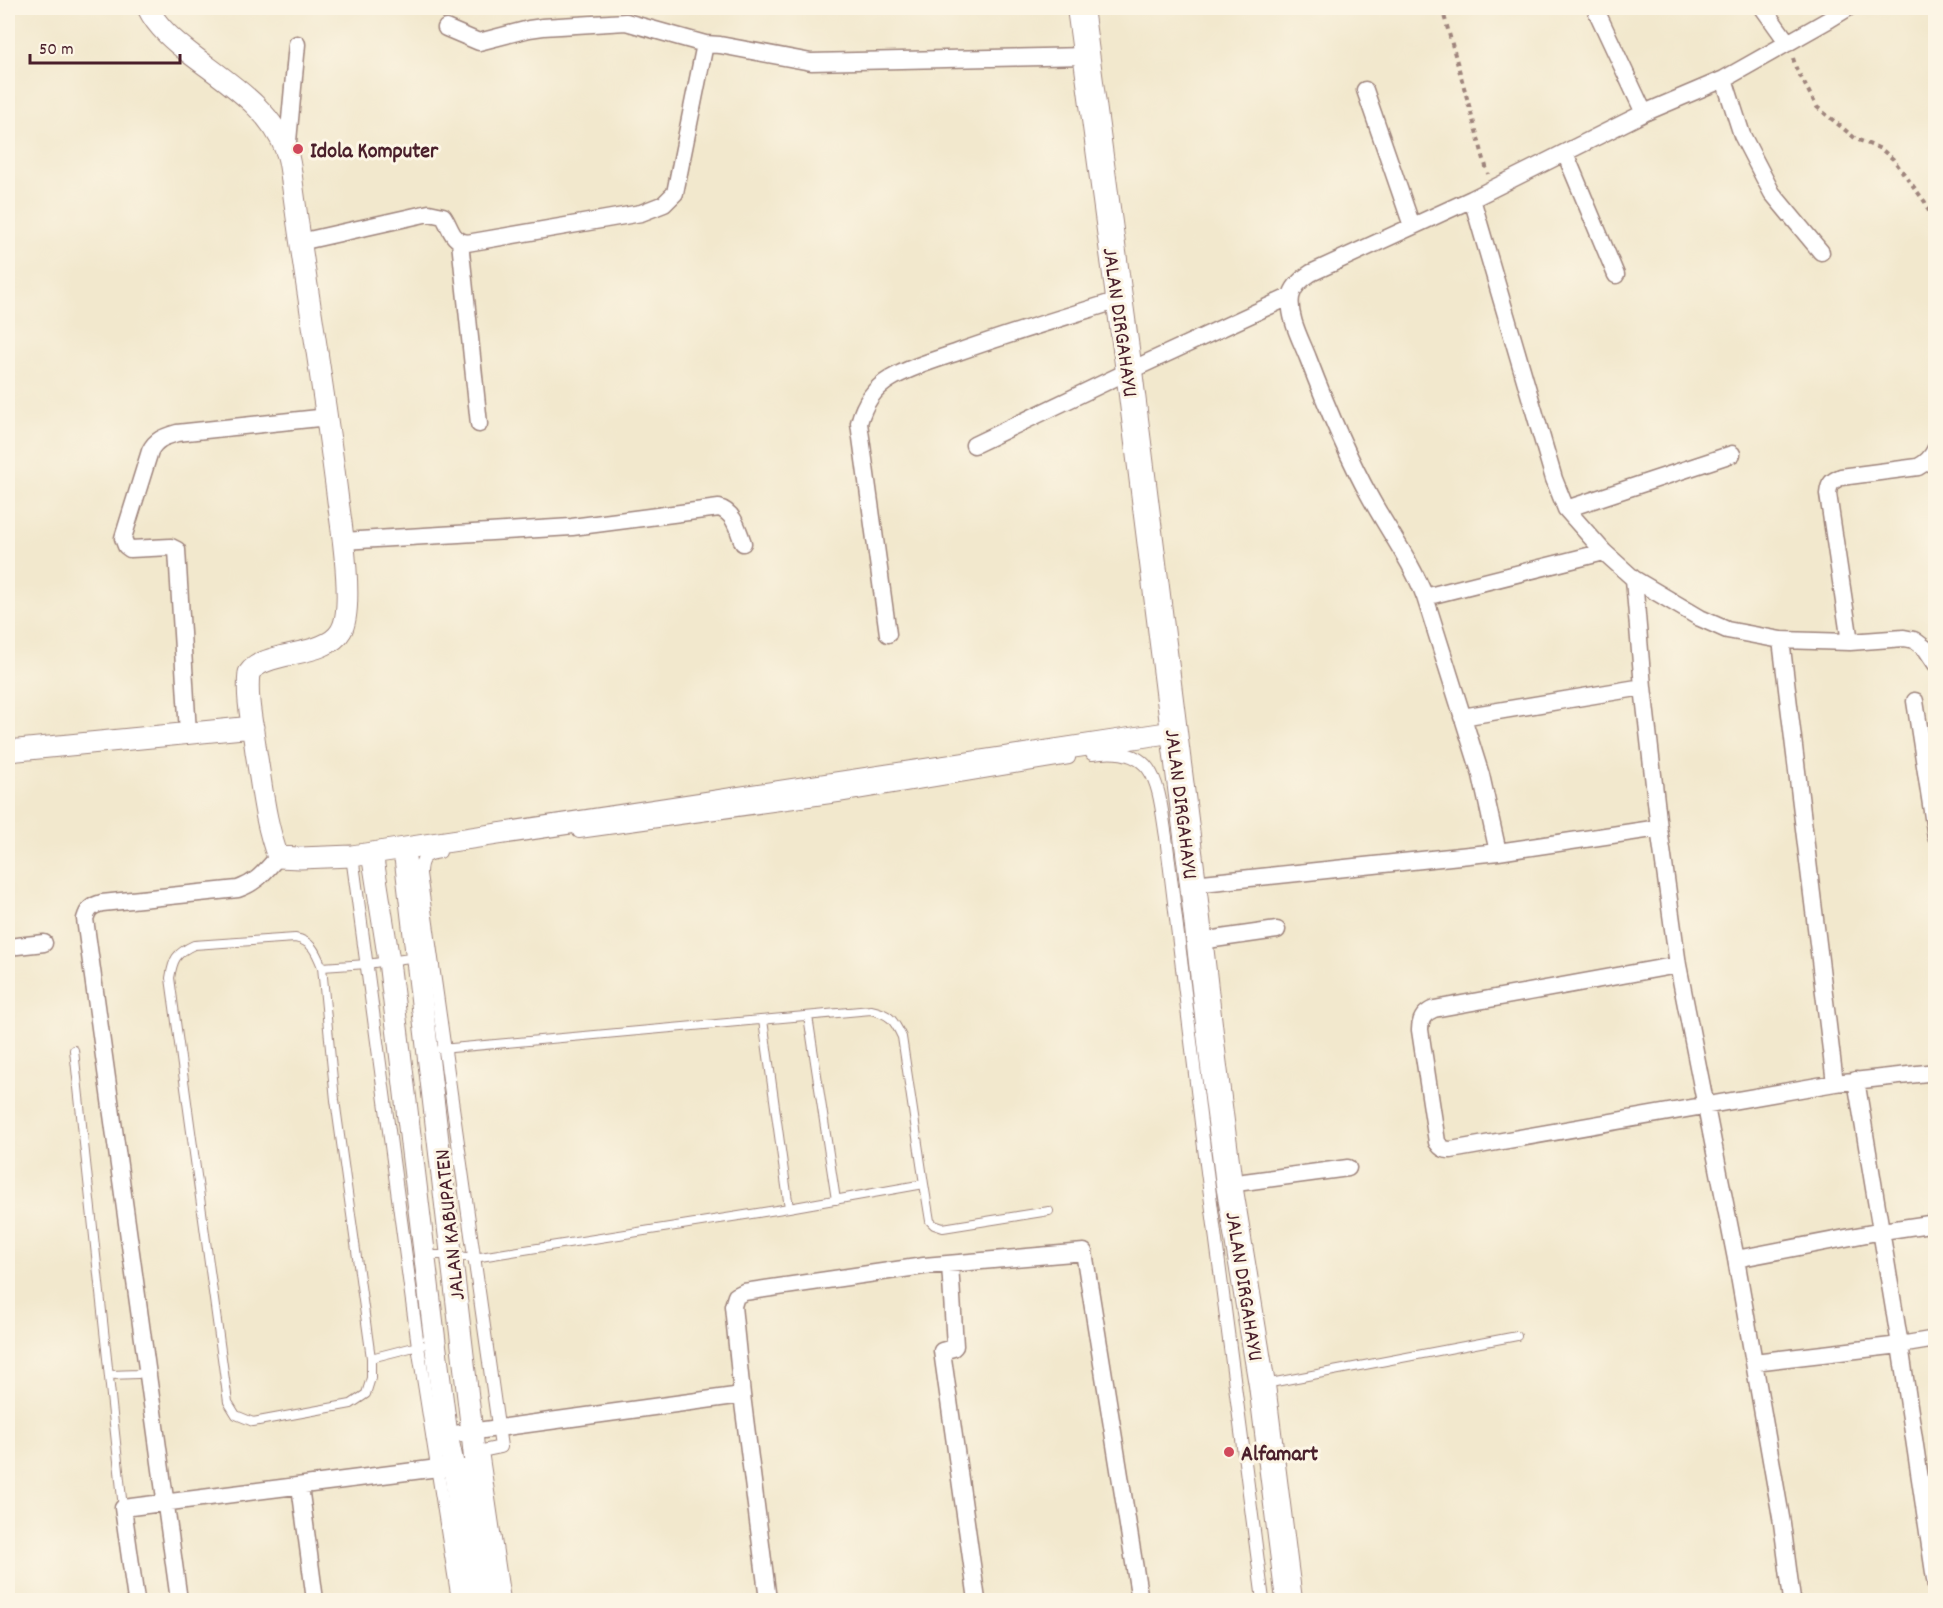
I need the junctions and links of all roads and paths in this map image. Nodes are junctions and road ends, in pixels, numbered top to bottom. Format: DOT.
graph roads {
  1 [pos="148,8"];
  2 [pos="1080,8"];
  3 [pos="1442,8"];
  4 [pos="1595,8"];
  5 [pos="1763,8"];
  6 [pos="1848,8"];
  7 [pos="446,28"];
  8 [pos="1788,43"];
  9 [pos="297,44"];
  10 [pos="705,44"];
  11 [pos="1086,56"];
  12 [pos="1724,79"];
  13 [pos="1365,90"];
  14 [pos="1644,113"];
  15 [pos="287,153"];
  16 [pos="1565,153"];
  17 [pos="1492,189"];
  18 [pos="1472,199"];
  19 [pos="1412,226"];
  20 [pos="1935,228"];
  21 [pos="300,242"];
  22 [pos="460,242"];
  23 [pos="1821,252"];
  24 [pos="1616,275"];
  25 [pos="1291,296"];
  26 [pos="1119,300"];
  27 [pos="1129,371"];
  28 [pos="328,417"];
  29 [pos="479,424"];
  30 [pos="974,445"];
  31 [pos="1935,448"];
  32 [pos="1732,454"];
  33 [pos="1566,509"];
  34 [pos="343,541"];
  35 [pos="743,543"];
  36 [pos="1604,552"];
  37 [pos="1634,579"];
  38 [pos="1425,597"];
  39 [pos="888,634"];
  40 [pos="1781,640"];
  41 [pos="1850,642"];
  42 [pos="1935,664"];
  43 [pos="1643,687"];
  44 [pos="1915,700"];
  45 [pos="1462,717"];
  46 [pos="253,727"];
  47 [pos="1173,732"];
  48 [pos="188,733"];
  49 [pos="8,751"];
  50 [pos="1659,828"];
  51 [pos="1935,837"];
  52 [pos="404,849"];
  53 [pos="1498,852"];
  54 [pos="362,855"];
  55 [pos="278,857"];
  56 [pos="1193,884"];
  57 [pos="1277,930"];
  58 [pos="1200,941"];
  59 [pos="44,943"];
  60 [pos="8,947"];
  61 [pos="417,957"];
  62 [pos="389,961"];
  63 [pos="366,964"];
  64 [pos="1678,965"];
  65 [pos="322,967"];
  66 [pos="808,1016"];
  67 [pos="764,1020"];
  68 [pos="74,1050"];
  69 [pos="420,1051"];
  70 [pos="1935,1072"];
  71 [pos="1856,1080"];
  72 [pos="1835,1083"];
  73 [pos="1707,1105"];
  74 [pos="1348,1168"];
  75 [pos="924,1184"];
  76 [pos="1229,1184"];
  77 [pos="836,1200"];
  78 [pos="789,1208"];
  79 [pos="1049,1211"];
  80 [pos="1935,1223"];
  81 [pos="1882,1231"];
  82 [pos="452,1255"];
  83 [pos="425,1256"];
  84 [pos="474,1258"];
  85 [pos="1736,1259"];
  86 [pos="950,1264"];
  87 [pos="1517,1336"];
  88 [pos="1935,1338"];
  89 [pos="441,1341"];
  90 [pos="1900,1345"];
  91 [pos="371,1358"];
  92 [pos="1754,1362"];
  93 [pos="147,1371"];
  94 [pos="110,1375"];
  95 [pos="1262,1385"];
  96 [pos="742,1395"];
  97 [pos="498,1429"];
  98 [pos="472,1432"];
  99 [pos="447,1435"];
  100 [pos="446,1468"];
  101 [pos="475,1468"];
  102 [pos="300,1486"];
  103 [pos="166,1503"];
  104 [pos="123,1508"];
  105 [pos="1935,1586"];
  106 [pos="136,1600"];
  107 [pos="179,1600"];
  108 [pos="315,1600"];
  109 [pos="458,1600"];
  110 [pos="472,1600"];
  111 [pos="488,1600"];
  112 [pos="504,1600"];
  113 [pos="768,1600"];
  114 [pos="977,1600"];
  115 [pos="1140,1600"];
  116 [pos="1263,1600"];
  117 [pos="1289,1600"];
  118 [pos="1792,1600"];
  1 -- 15 [label="street"];
  2 -- 11 [label="main road, JALAN DIRGAHAYU"];
  3 -- 17 [label="path"];
  4 -- 14 [label="street"];
  5 -- 8 [label="street"];
  6 -- 8 [label="street"];
  7 -- 10 [label="street"];
  8 -- 12 [label="street"];
  8 -- 20 [label="path"];
  9 -- 15 [label="street"];
  10 -- 11 [label="street"];
  10 -- 22 [label="street"];
  11 -- 26 [label="main road, JALAN DIRGAHAYU"];
  12 -- 14 [label="street"];
  12 -- 23 [label="street"];
  13 -- 19 [label="street"];
  14 -- 16 [label="street"];
  15 -- 21 [label="street"];
  16 -- 17 [label="street"];
  16 -- 24 [label="street"];
  17 -- 18 [label="street"];
  18 -- 19 [label="street"];
  18 -- 33 [label="street"];
  19 -- 25 [label="street"];
  21 -- 22 [label="street"];
  21 -- 28 [label="street"];
  22 -- 29 [label="street"];
  25 -- 27 [label="street"];
  25 -- 38 [label="street"];
  26 -- 27 [label="main road, JALAN DIRGAHAYU"];
  26 -- 39 [label="street"];
  27 -- 30 [label="street"];
  27 -- 47 [label="main road, JALAN DIRGAHAYU"];
  28 -- 34 [label="street"];
  28 -- 48 [label="street"];
  31 -- 41 [label="street"];
  32 -- 33 [label="street"];
  33 -- 36 [label="street"];
  34 -- 35 [label="street"];
  34 -- 46 [label="street"];
  36 -- 37 [label="street"];
  36 -- 38 [label="street"];
  37 -- 40 [label="street"];
  37 -- 43 [label="street"];
  38 -- 45 [label="street"];
  40 -- 41 [label="street"];
  40 -- 72 [label="street"];
  41 -- 42 [label="street"];
  43 -- 45 [label="street"];
  43 -- 50 [label="street"];
  44 -- 51 [label="street"];
  45 -- 53 [label="street"];
  46 -- 48 [label="street"];
  46 -- 55 [label="street"];
  47 -- 52 [label="street"];
  47 -- 56 [label="main road, JALAN DIRGAHAYU"];
  48 -- 49 [label="street"];
  50 -- 53 [label="street"];
  50 -- 64 [label="street"];
  52 -- 54 [label="street"];
  52 -- 61 [label="street, JALAN KABUPATEN"];
  53 -- 56 [label="street"];
  54 -- 55 [label="street"];
  54 -- 62 [label="street, JALAN KABUPATEN"];
  54 -- 63 [label="street"];
  55 -- 93 [label="street"];
  56 -- 58 [label="main road, JALAN DIRGAHAYU"];
  57 -- 58 [label="street"];
  58 -- 76 [label="main road, JALAN DIRGAHAYU"];
  59 -- 60 [label="street"];
  61 -- 62 [label="lane"];
  61 -- 69 [label="street, JALAN KABUPATEN"];
  62 -- 63 [label="lane"];
  62 -- 69 [label="street, JALAN KABUPATEN"];
  63 -- 65 [label="lane"];
  63 -- 89 [label="street"];
  64 -- 73 [label="street"];
  64 -- 73 [label="street"];
  65 -- 91 [label="lane"];
  65 -- 91 [label="lane"];
  66 -- 67 [label="lane"];
  66 -- 75 [label="lane"];
  66 -- 77 [label="lane"];
  67 -- 69 [label="lane"];
  67 -- 78 [label="lane"];
  68 -- 94 [label="lane"];
  69 -- 82 [label="street, JALAN KABUPATEN"];
  69 -- 83 [label="street, JALAN KABUPATEN"];
  69 -- 84 [label="street"];
  69 -- 116 [label="street"];
  70 -- 71 [label="street"];
  71 -- 72 [label="street"];
  71 -- 81 [label="street"];
  72 -- 73 [label="street"];
  73 -- 85 [label="street"];
  74 -- 76 [label="street"];
  75 -- 77 [label="lane"];
  75 -- 79 [label="lane"];
  76 -- 95 [label="main road, JALAN DIRGAHAYU"];
  77 -- 78 [label="lane"];
  78 -- 84 [label="lane"];
  80 -- 81 [label="street"];
  81 -- 85 [label="street"];
  81 -- 90 [label="street"];
  82 -- 83 [label="lane"];
  82 -- 84 [label="lane"];
  82 -- 89 [label="street, JALAN KABUPATEN"];
  83 -- 89 [label="street, JALAN KABUPATEN"];
  84 -- 97 [label="street"];
  85 -- 92 [label="street"];
  86 -- 96 [label="street"];
  86 -- 114 [label="street"];
  86 -- 115 [label="street"];
  87 -- 95 [label="lane"];
  88 -- 90 [label="street"];
  89 -- 91 [label="lane"];
  89 -- 98 [label="street, JALAN KABUPATEN"];
  89 -- 99 [label="street, JALAN KABUPATEN"];
  89 -- 100 [label="street"];
  90 -- 92 [label="street"];
  90 -- 105 [label="street"];
  92 -- 118 [label="street"];
  93 -- 94 [label="lane"];
  93 -- 103 [label="street"];
  94 -- 104 [label="lane"];
  95 -- 117 [label="main road, JALAN DIRGAHAYU"];
  96 -- 97 [label="street"];
  96 -- 113 [label="street"];
  97 -- 98 [label="street"];
  97 -- 112 [label="street"];
  98 -- 99 [label="street"];
  98 -- 101 [label="street, JALAN KABUPATEN"];
  99 -- 100 [label="street, JALAN KABUPATEN"];
  100 -- 101 [label="street"];
  100 -- 102 [label="street"];
  100 -- 109 [label="street"];
  100 -- 110 [label="street, JALAN KABUPATEN"];
  101 -- 111 [label="street, JALAN KABUPATEN"];
  102 -- 103 [label="street"];
  102 -- 108 [label="street"];
  103 -- 104 [label="street"];
  103 -- 107 [label="street"];
  104 -- 106 [label="street"];
}
